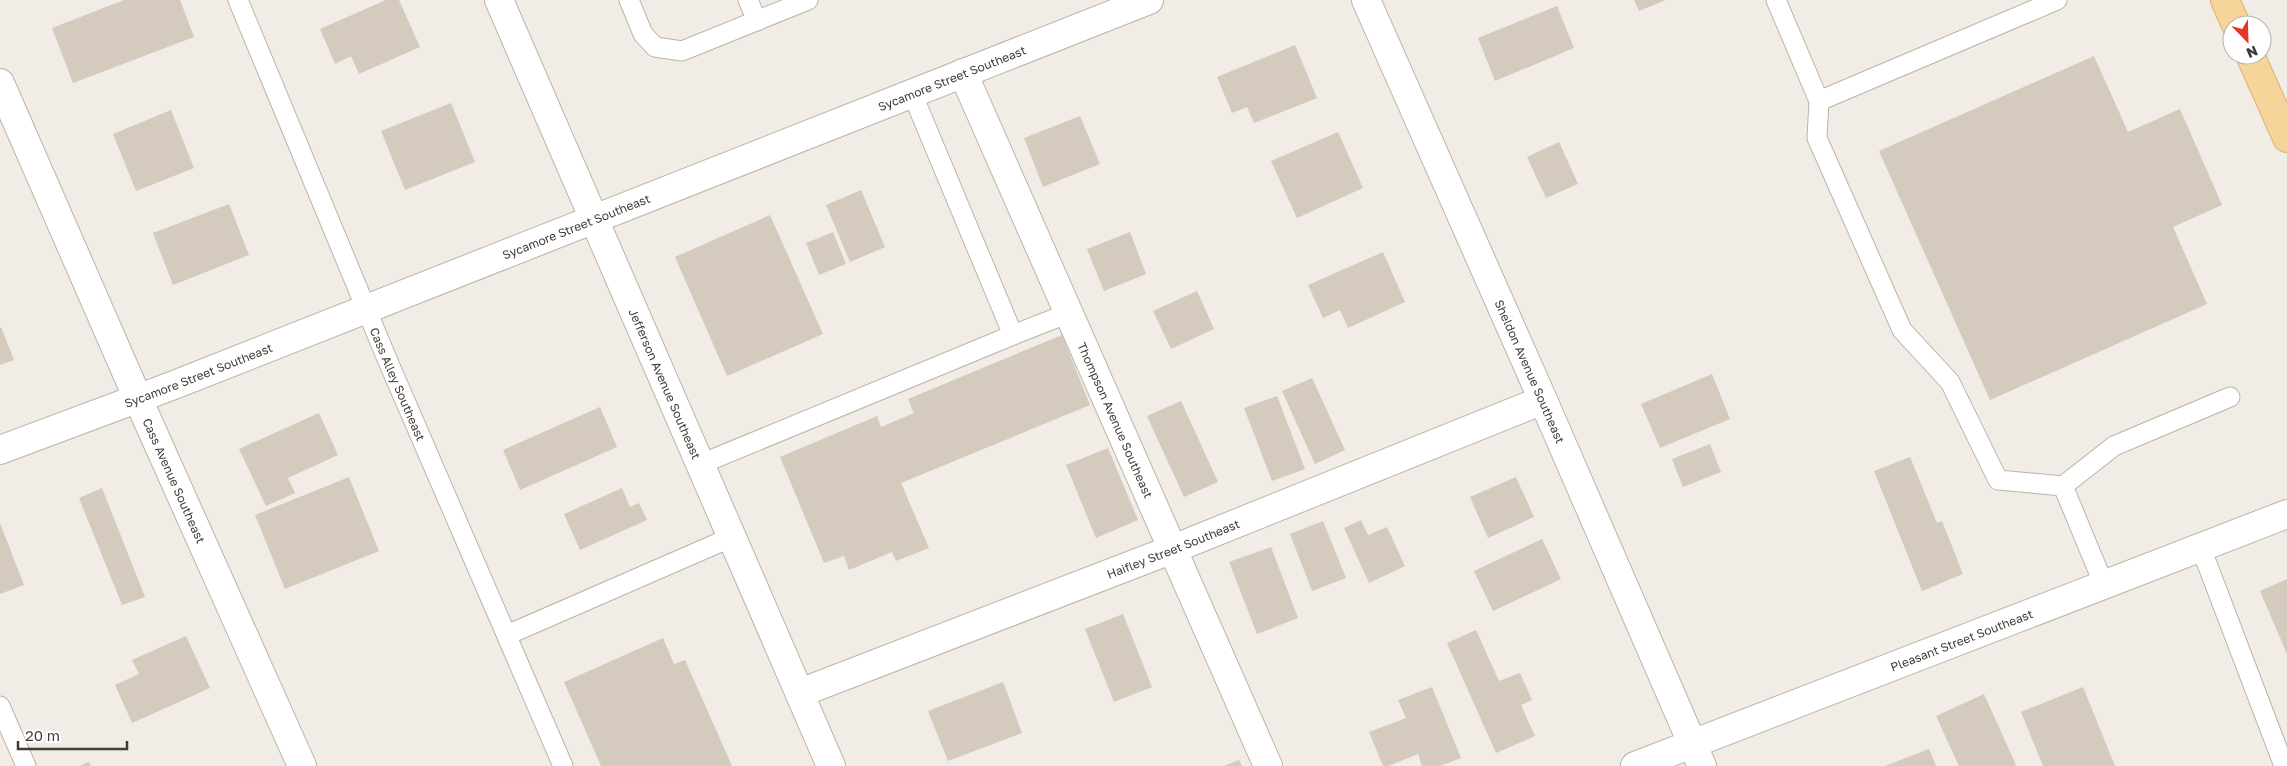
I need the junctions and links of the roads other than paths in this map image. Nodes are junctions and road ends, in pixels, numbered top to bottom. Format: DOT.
graph roads {
  1 [pos="238,0"];
  2 [pos="499,0"];
  3 [pos="629,0"];
  4 [pos="748,0"];
  5 [pos="808,0"];
  6 [pos="1149,0"];
  7 [pos="1366,0"];
  8 [pos="1776,0"];
  9 [pos="2057,0"];
  10 [pos="2225,0"];
  11 [pos="2232,15"];
  12 [pos="756,21"];
  13 [pos="2254,65"];
  14 [pos="963,73"];
  15 [pos="0,83"];
  16 [pos="912,93"];
  17 [pos="1819,102"];
  18 [pos="2287,138"];
  19 [pos="593,218"];
  20 [pos="366,309"];
  21 [pos="1069,313"];
  22 [pos="1012,335"];
  23 [pos="2230,397"];
  24 [pos="138,399"];
  25 [pos="1543,400"];
  26 [pos="0,450"];
  27 [pos="700,464"];
  28 [pos="2063,486"];
  29 [pos="2287,514"];
  30 [pos="732,537"];
  31 [pos="2201,548"];
  32 [pos="1172,549"];
  33 [pos="2104,585"];
  34 [pos="507,636"];
  35 [pos="800,693"];
  36 [pos="0,706"];
  37 [pos="1697,755"];
  38 [pos="26,766"];
  39 [pos="302,766"];
  40 [pos="563,766"];
  41 [pos="831,766"];
  42 [pos="1268,766"];
  43 [pos="1636,766"];
  44 [pos="2284,766"];
  1 -- 20 [label="lane, Cass Alley Southeast"];
  2 -- 19 [label="street, Jefferson Avenue Southeast"];
  3 -- 12 [label="lane"];
  4 -- 12 [label="lane"];
  5 -- 12 [label="lane"];
  6 -- 14 [label="street, Sycamore Street Southeast"];
  7 -- 25 [label="street, Sheldon Avenue Southeast"];
  8 -- 17 [label="lane"];
  9 -- 17 [label="lane"];
  10 -- 11 [label="main road"];
  13 -- 18 [label="main road"];
  14 -- 16 [label="street, Sycamore Street Southeast"];
  14 -- 21 [label="street, Thompson Avenue Southeast"];
  15 -- 24 [label="street, Cass Avenue Southeast"];
  16 -- 19 [label="street, Sycamore Street Southeast"];
  16 -- 22 [label="lane"];
  17 -- 28 [label="lane"];
  19 -- 20 [label="street, Sycamore Street Southeast"];
  19 -- 27 [label="street, Jefferson Avenue Southeast"];
  20 -- 24 [label="street, Sycamore Street Southeast"];
  20 -- 34 [label="lane, Cass Alley Southeast"];
  21 -- 22 [label="lane"];
  21 -- 32 [label="street, Thompson Avenue Southeast"];
  22 -- 27 [label="lane"];
  23 -- 28 [label="lane"];
  24 -- 26 [label="street, Sycamore Street Southeast"];
  24 -- 39 [label="street, Cass Avenue Southeast"];
  25 -- 32 [label="street, Haifley Street Southeast"];
  25 -- 37 [label="street, Sheldon Avenue Southeast"];
  27 -- 30 [label="street, Jefferson Avenue Southeast"];
  28 -- 33 [label="lane"];
  29 -- 31 [label="street, Pleasant Street Southeast"];
  30 -- 34 [label="lane"];
  30 -- 35 [label="street, Jefferson Avenue Southeast"];
  31 -- 33 [label="street, Pleasant Street Southeast"];
  31 -- 44 [label="lane"];
  32 -- 35 [label="street, Haifley Street Southeast"];
  32 -- 42 [label="street, Thompson Avenue Southeast"];
  33 -- 37 [label="street, Pleasant Street Southeast"];
  34 -- 40 [label="lane, Cass Alley Southeast"];
  35 -- 41 [label="street, Jefferson Avenue Southeast"];
  36 -- 38 [label="lane"];
  37 -- 43 [label="street, Pleasant Street Southeast"];
}
